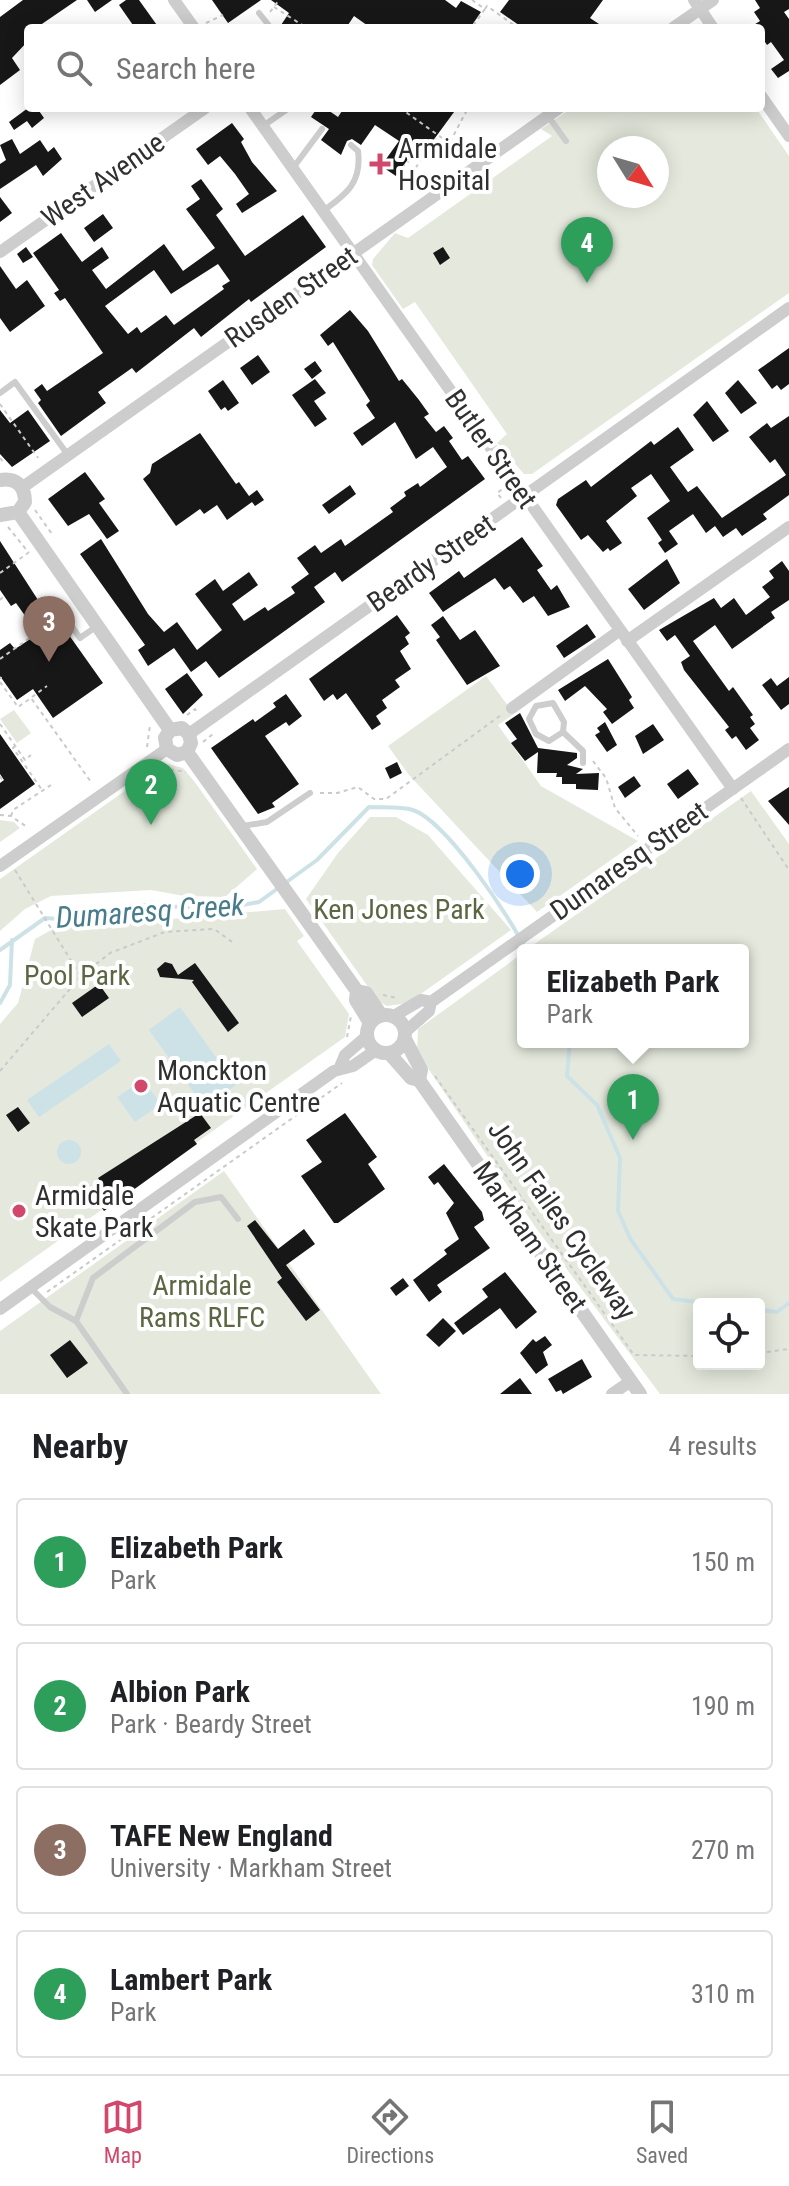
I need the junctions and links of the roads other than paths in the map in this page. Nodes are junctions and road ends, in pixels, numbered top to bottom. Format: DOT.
graph roads {
  1 [pos="174,0"];
  2 [pos="713,0"];
  3 [pos="697,4"];
  4 [pos="259,13"];
  5 [pos="191,24"];
  6 [pos="268,24"];
  7 [pos="677,24"];
  8 [pos="710,24"];
  9 [pos="765,102"];
  10 [pos="199,112"];
  11 [pos="253,112"];
  12 [pos="283,112"];
  13 [pos="554,112"];
  14 [pos="548,116"];
  15 [pos="263,126"];
  16 [pos="322,129"];
  17 [pos="789,135"];
  18 [pos="566,141"];
  19 [pos="351,145"];
  20 [pos="293,168"];
  21 [pos="323,211"];
  22 [pos="0,252"];
  23 [pos="353,253"];
  24 [pos="789,308"];
  25 [pos="0,393"];
  26 [pos="68,455"];
  27 [pos="0,480"];
  28 [pos="23,487"];
  29 [pos="524,496"];
  30 [pos="18,512"];
  31 [pos="0,515"];
  32 [pos="789,527"];
  33 [pos="63,614"];
  34 [pos="97,626"];
  35 [pos="623,636"];
  36 [pos="532,701"];
  37 [pos="512,708"];
  38 [pos="170,730"];
  39 [pos="563,732"];
  40 [pos="189,734"];
  41 [pos="167,749"];
  42 [pos="789,749"];
  43 [pos="187,752"];
  44 [pos="583,760"];
  45 [pos="310,793"];
  46 [pos="737,793"];
  47 [pos="240,827"];
  48 [pos="0,866"];
  49 [pos="431,1002"];
  50 [pos="378,1023"];
  51 [pos="405,1036"];
  52 [pos="382,1052"];
  53 [pos="340,1067"];
  54 [pos="419,1080"];
  55 [pos="238,1219"];
  56 [pos="30,1287"];
  57 [pos="0,1309"];
  58 [pos="76,1321"];
  59 [pos="631,1381"];
  60 [pos="127,1394"];
  61 [pos="612,1394"];
  62 [pos="640,1394"];
  1 -- 5 [label="street"];
  2 -- 3 [label="street"];
  3 -- 7 [label="street"];
  3 -- 8 [label="street"];
  4 -- 6 [label="lane"];
  9 -- 17 [label="street"];
  10 -- 22 [label="street, West Avenue"];
  11 -- 15 [label="street, Butler Street"];
  12 -- 15 [label="lane"];
  13 -- 14 [label="street, Rusden Street"];
  14 -- 18 [label="lane"];
  14 -- 23 [label="street, Rusden Street"];
  15 -- 20 [label="street, Butler Street"];
  16 -- 20 [label="lane"];
  19 -- 21 [label="lane"];
  20 -- 21 [label="street, Butler Street"];
  21 -- 23 [label="street, Butler Street"];
  23 -- 26 [label="street, Rusden Street"];
  23 -- 29 [label="street, Butler Street"];
  24 -- 29 [label="street, Beardy Street"];
  25 -- 26 [label="lane"];
  26 -- 28 [label="street, Rusden Street"];
  27 -- 28 [label="street"];
  28 -- 30 [label="street"];
  29 -- 35 [label="street, Butler Street"];
  29 -- 40 [label="street, Beardy Street"];
  30 -- 31 [label="street"];
  30 -- 34 [label="street"];
  32 -- 35 [label="street"];
  33 -- 34 [label="lane"];
  34 -- 38 [label="street"];
  35 -- 36 [label="street"];
  35 -- 46 [label="street, Butler Street"];
  36 -- 37 [label="street"];
  36 -- 39 [label="lane"];
  36 -- 39 [label="lane"];
  38 -- 40 [label="street"];
  38 -- 41 [label="street"];
  39 -- 44 [label="lane"];
  40 -- 43 [label="street"];
  41 -- 43 [label="street"];
  41 -- 48 [label="street"];
  42 -- 46 [label="street, Dumaresq Street"];
  43 -- 47 [label="street"];
  45 -- 47 [label="lane"];
  46 -- 49 [label="street, Dumaresq Street"];
  47 -- 50 [label="street"];
  49 -- 50 [label="street, Dumaresq Street"];
  49 -- 51 [label="street, Dumaresq Street"];
  50 -- 51 [label="street, Markham Street"];
  50 -- 52 [label="street, Markham Street"];
  50 -- 53 [label="street, Dumaresq Street"];
  51 -- 52 [label="street"];
  51 -- 54 [label="street, Markham Street"];
  52 -- 53 [label="street, Dumaresq Street"];
  52 -- 54 [label="street, Markham Street"];
  53 -- 56 [label="street, Dumaresq Street"];
  54 -- 59 [label="street, Markham Street"];
  55 -- 58 [label="lane"];
  56 -- 57 [label="street, Dumaresq Street"];
  56 -- 58 [label="lane"];
  58 -- 60 [label="lane"];
  59 -- 61 [label="street"];
  59 -- 62 [label="street, Markham Street"];
}
